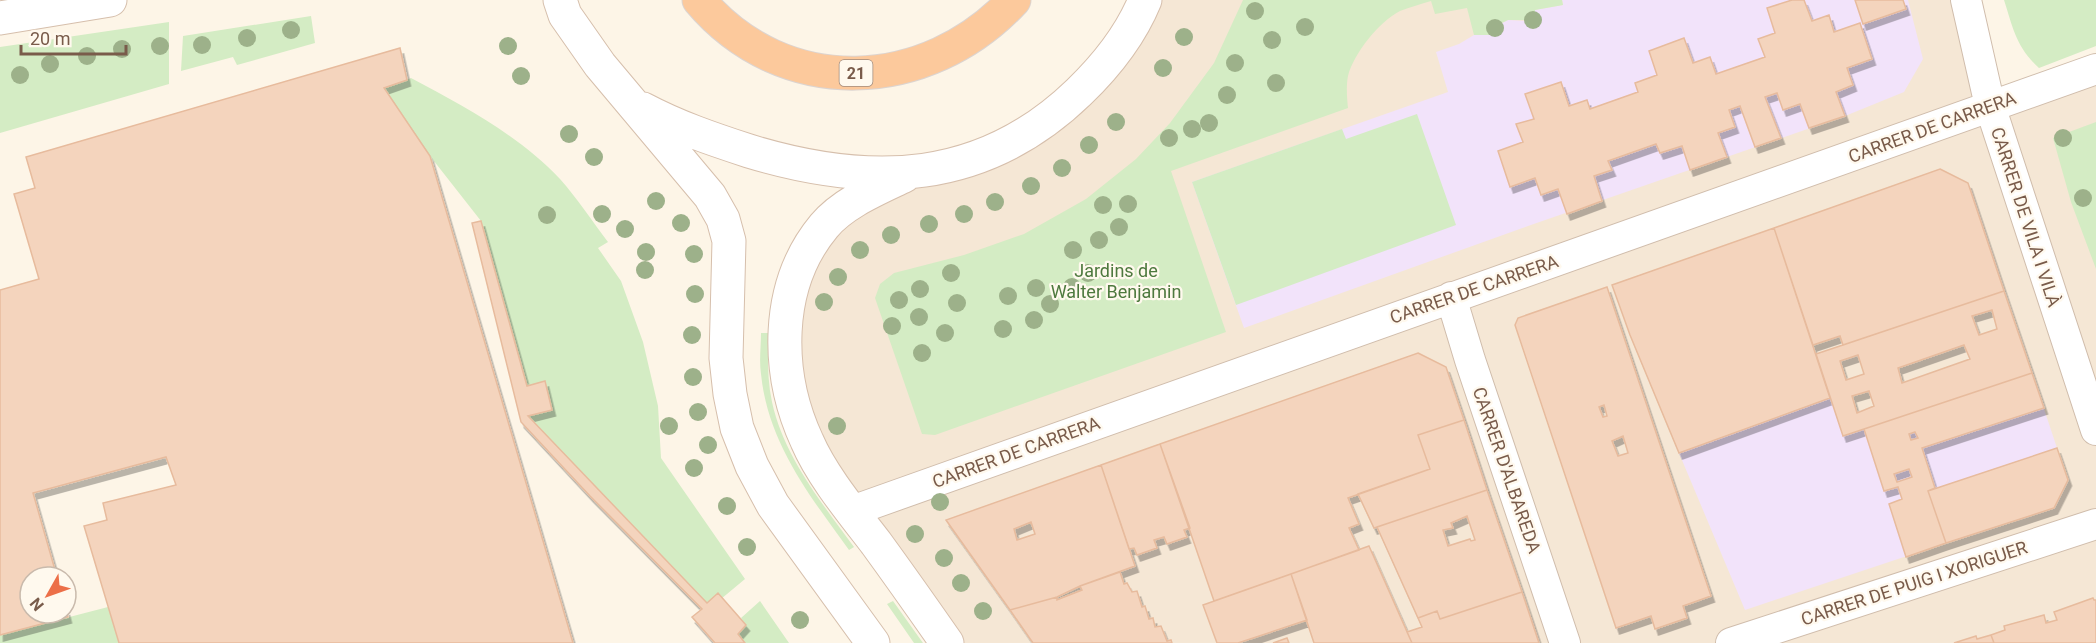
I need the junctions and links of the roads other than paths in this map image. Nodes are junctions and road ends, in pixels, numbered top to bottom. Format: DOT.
graph roads {
  1 [pos="110,0"];
  2 [pos="699,0"];
  3 [pos="1014,0"];
  4 [pos="1145,0"];
  5 [pos="1966,0"];
  6 [pos="556,5"];
  7 [pos="0,18"];
  8 [pos="2096,69"];
  9 [pos="630,101"];
  10 [pos="1990,106"];
  11 [pos="908,174"];
  12 [pos="1451,297"];
  13 [pos="2096,430"];
  14 [pos="852,511"];
  15 [pos="2096,524"];
  16 [pos="873,643"];
  17 [pos="947,643"];
  18 [pos="1565,643"];
  19 [pos="1731,643"];
  1 -- 7 [label="main road"];
  2 -- 3 [label="highway, 21"];
  4 -- 11 [label="main road"];
  5 -- 10 [label="street, CARRER DE VILA I VILÀ"];
  6 -- 9 [label="main road"];
  8 -- 10 [label="street, CARRER DE CARRERA"];
  9 -- 11 [label="main road"];
  9 -- 16 [label="main road"];
  10 -- 12 [label="street, CARRER DE CARRERA"];
  10 -- 13 [label="street, CARRER DE VILA I VILÀ"];
  11 -- 14 [label="main road"];
  12 -- 14 [label="street, CARRER DE CARRERA"];
  12 -- 18 [label="street, CARRER D'ALBAREDA"];
  14 -- 17 [label="main road"];
  15 -- 19 [label="street, CARRER DE PUIG I XORIGUER"];
}
